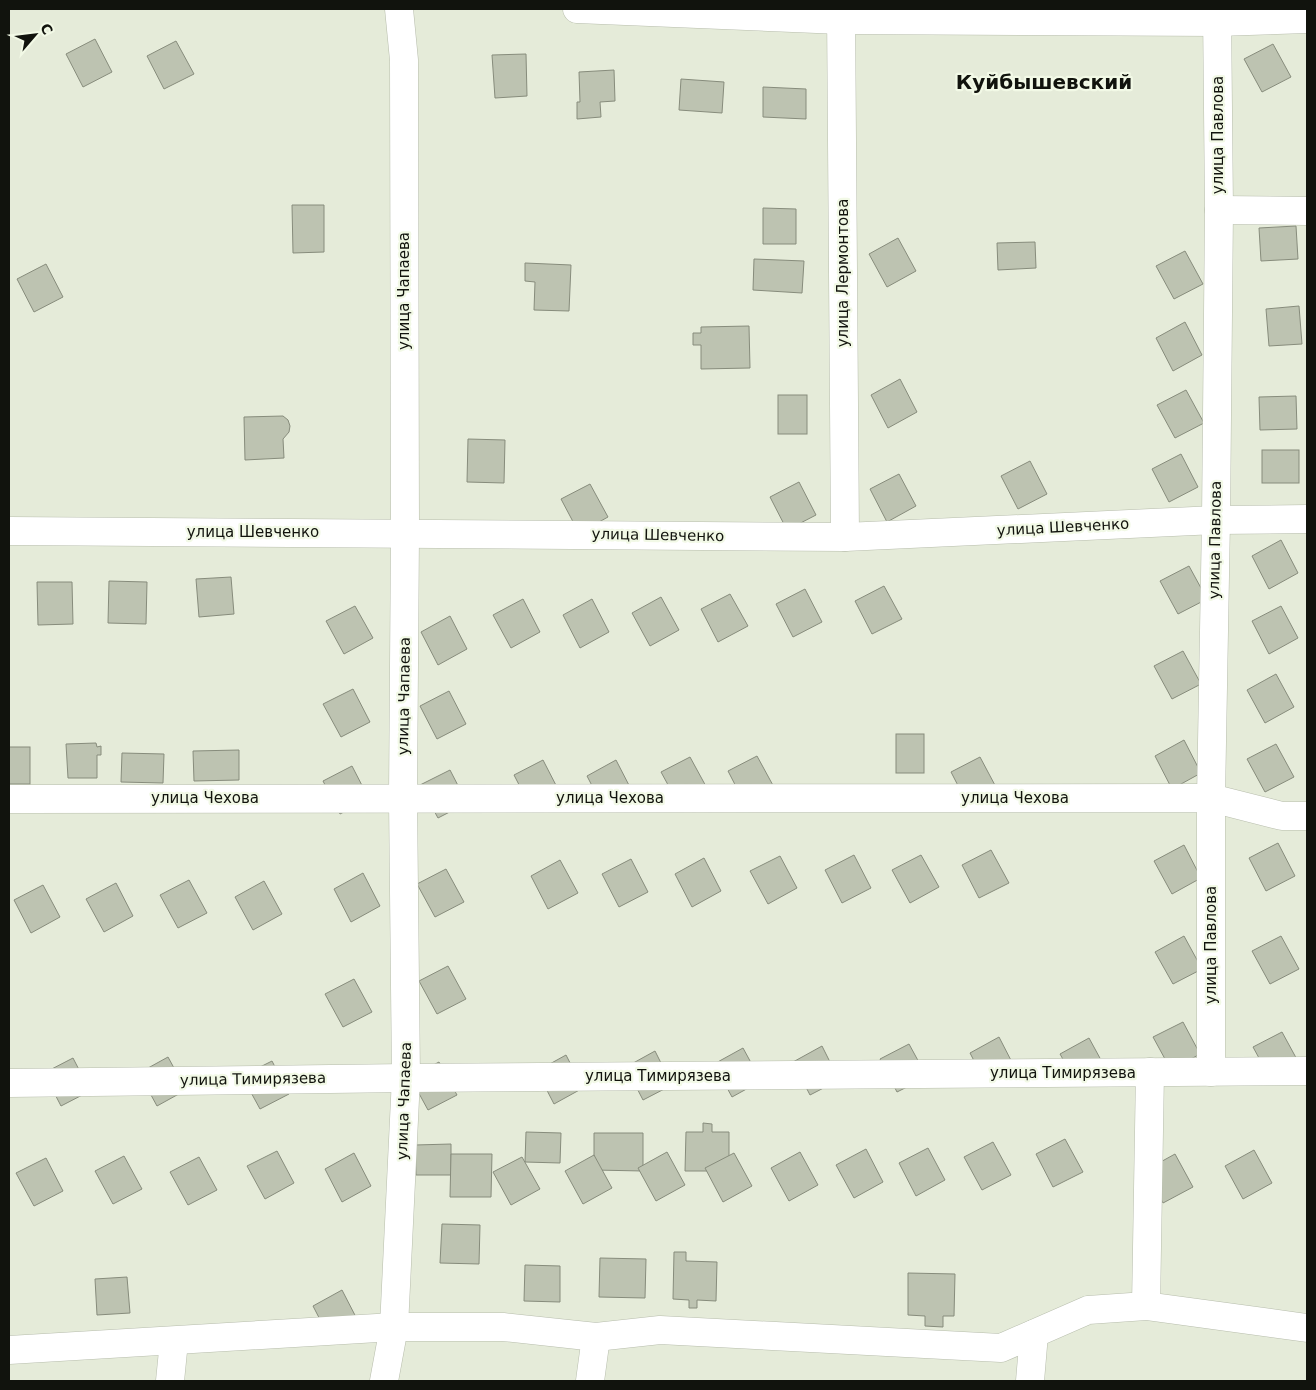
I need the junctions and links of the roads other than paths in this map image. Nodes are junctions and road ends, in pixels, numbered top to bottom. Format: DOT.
graph roads {
  1 [pos="399,9"];
  2 [pos="577,9"];
  3 [pos="841,14"];
  4 [pos="1218,15"];
  5 [pos="1307,19"];
  6 [pos="1218,210"];
  7 [pos="1307,210"];
  8 [pos="1307,519"];
  9 [pos="1216,520"];
  10 [pos="9,531"];
  11 [pos="405,533"];
  12 [pos="845,537"];
  13 [pos="403,798"];
  14 [pos="1211,798"];
  15 [pos="9,799"];
  16 [pos="1307,816"];
  17 [pos="1307,1071"];
  18 [pos="1150,1072"];
  19 [pos="1211,1072"];
  20 [pos="406,1078"];
  21 [pos="9,1083"];
  22 [pos="1146,1306"];
  23 [pos="394,1327"];
  24 [pos="1307,1328"];
  25 [pos="1034,1334"];
  26 [pos="596,1337"];
  27 [pos="174,1341"];
  28 [pos="9,1350"];
  29 [pos="170,1381"];
  30 [pos="384,1381"];
  31 [pos="590,1381"];
  32 [pos="1030,1381"];
  1 -- 11 [label="street, улица Чапаева"];
  2 -- 3 [label="street"];
  3 -- 4 [label="street"];
  3 -- 12 [label="street, улица Лермонтова"];
  4 -- 5 [label="street"];
  4 -- 6 [label="street, улица Павлова"];
  6 -- 7 [label="street"];
  6 -- 9 [label="street, улица Павлова"];
  8 -- 9 [label="street, улица Шевченко"];
  9 -- 12 [label="street, улица Шевченко"];
  9 -- 14 [label="street, улица Павлова"];
  10 -- 11 [label="street, улица Шевченко"];
  11 -- 12 [label="street, улица Шевченко"];
  11 -- 13 [label="street, улица Чапаева"];
  13 -- 14 [label="street, улица Чехова"];
  13 -- 15 [label="street, улица Чехова"];
  13 -- 20 [label="street, улица Чапаева"];
  14 -- 16 [label="street, улица Чехова"];
  14 -- 19 [label="street, улица Павлова"];
  17 -- 19 [label="street, улица Тимирязева"];
  18 -- 19 [label="street, улица Тимирязева"];
  18 -- 20 [label="street, улица Тимирязева"];
  18 -- 22 [label="street"];
  20 -- 21 [label="street, улица Тимирязева"];
  20 -- 23 [label="street, улица Чапаева"];
  22 -- 24 [label="street"];
  22 -- 25 [label="street"];
  23 -- 26 [label="street"];
  23 -- 27 [label="street"];
  23 -- 30 [label="street, улица Чапаева"];
  25 -- 26 [label="street"];
  25 -- 32 [label="street"];
  26 -- 31 [label="street"];
  27 -- 28 [label="street"];
  27 -- 29 [label="street"];
}
